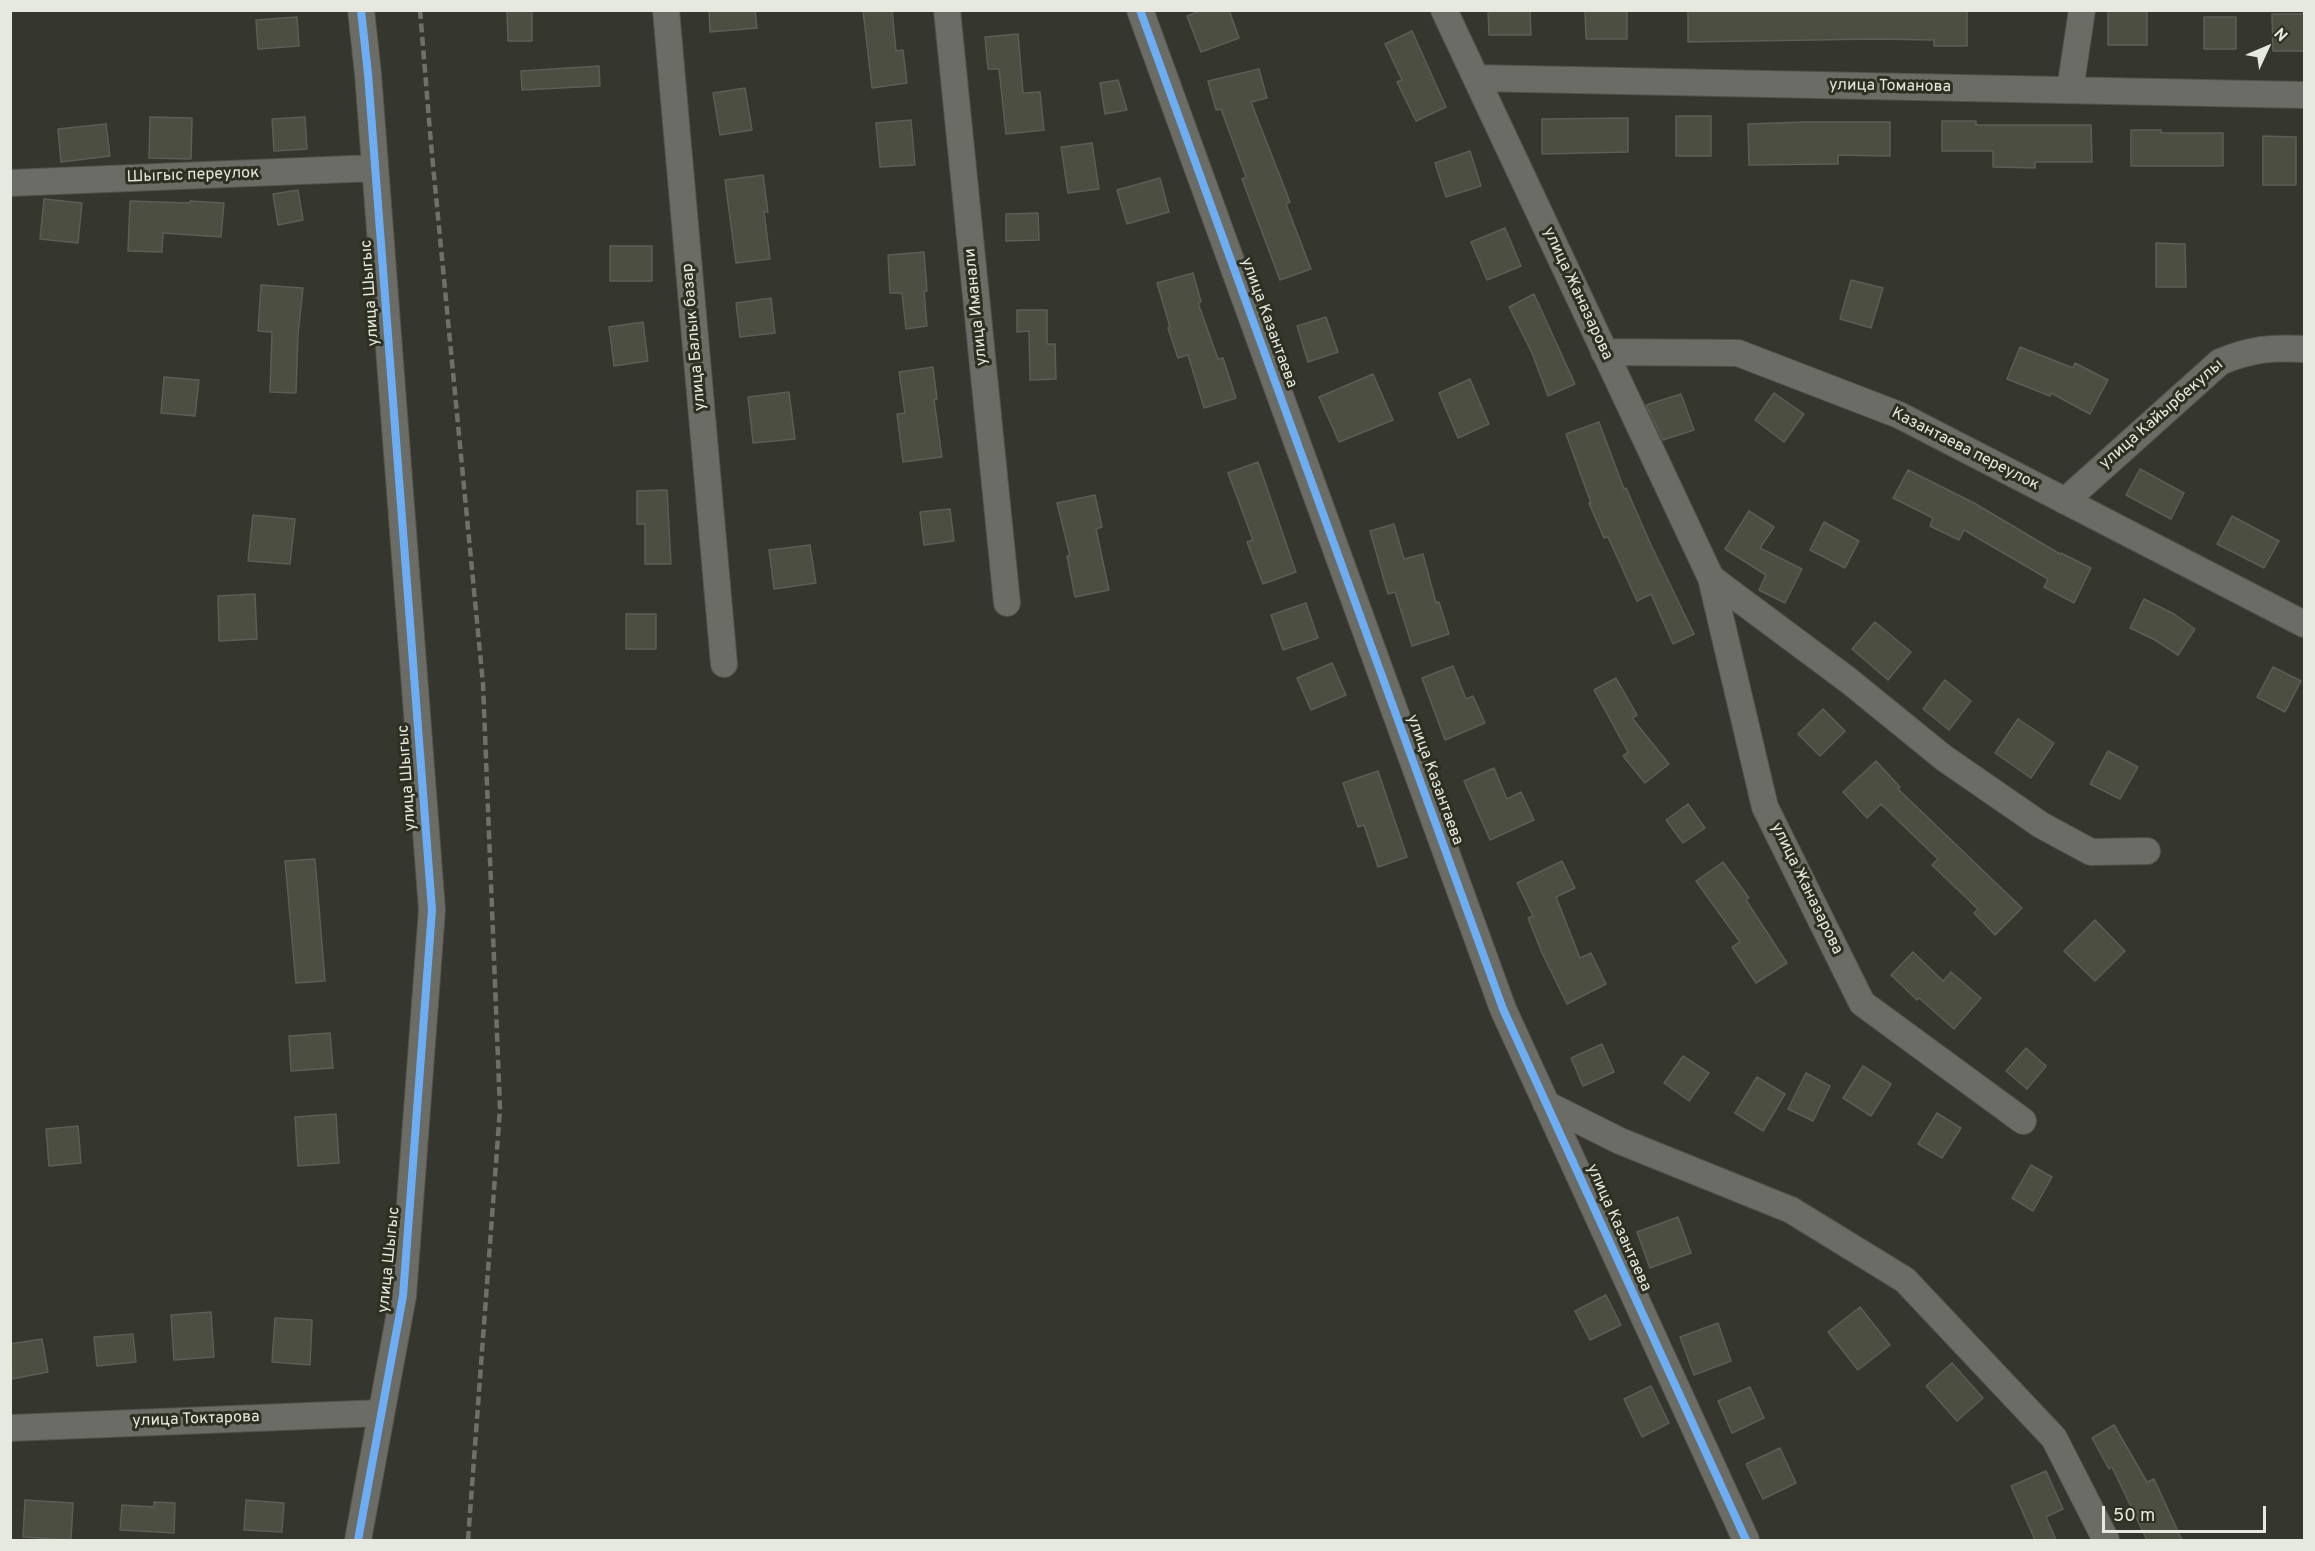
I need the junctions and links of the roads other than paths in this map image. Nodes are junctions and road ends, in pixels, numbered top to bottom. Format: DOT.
graph roads {
  1 [pos="361,10"];
  2 [pos="666,10"];
  3 [pos="947,10"];
  4 [pos="1140,10"];
  5 [pos="1444,10"];
  6 [pos="2082,10"];
  7 [pos="1476,78"];
  8 [pos="2070,90"];
  9 [pos="2304,95"];
  10 [pos="375,168"];
  11 [pos="10,183"];
  12 [pos="2304,349"];
  13 [pos="1604,352"];
  14 [pos="2065,501"];
  15 [pos="1711,578"];
  16 [pos="1007,603"];
  17 [pos="2304,624"];
  18 [pos="724,664"];
  19 [pos="2147,851"];
  20 [pos="1546,1104"];
  21 [pos="2023,1122"];
  22 [pos="381,1413"];
  23 [pos="10,1428"];
  24 [pos="358,1540"];
  25 [pos="1746,1540"];
  26 [pos="2106,1540"];
  1 -- 10 [label="street, улица Шыгыс"];
  2 -- 18 [label="street, улица Балык базар"];
  3 -- 16 [label="street, улица Иманали"];
  4 -- 20 [label="street, улица Казантаева"];
  5 -- 7 [label="street, улица Жаназарова"];
  6 -- 8 [label="street"];
  7 -- 8 [label="street, улица Томанова"];
  7 -- 13 [label="street, улица Жаназарова"];
  8 -- 9 [label="street, улица Томанова"];
  10 -- 11 [label="street, Шыгыс переулок"];
  10 -- 22 [label="street, улица Шыгыс"];
  12 -- 14 [label="street, улица Кайырбекулы"];
  13 -- 14 [label="street, Казантаева переулок"];
  13 -- 15 [label="street, улица Жаназарова"];
  14 -- 17 [label="street, Казантаева переулок"];
  15 -- 19 [label="street, улица Жаназарова"];
  15 -- 21 [label="street, улица Жаназарова"];
  20 -- 25 [label="street, улица Казантаева"];
  20 -- 26 [label="street"];
  22 -- 23 [label="street, улица Токтарова"];
  22 -- 24 [label="street, улица Шыгыс"];
}
